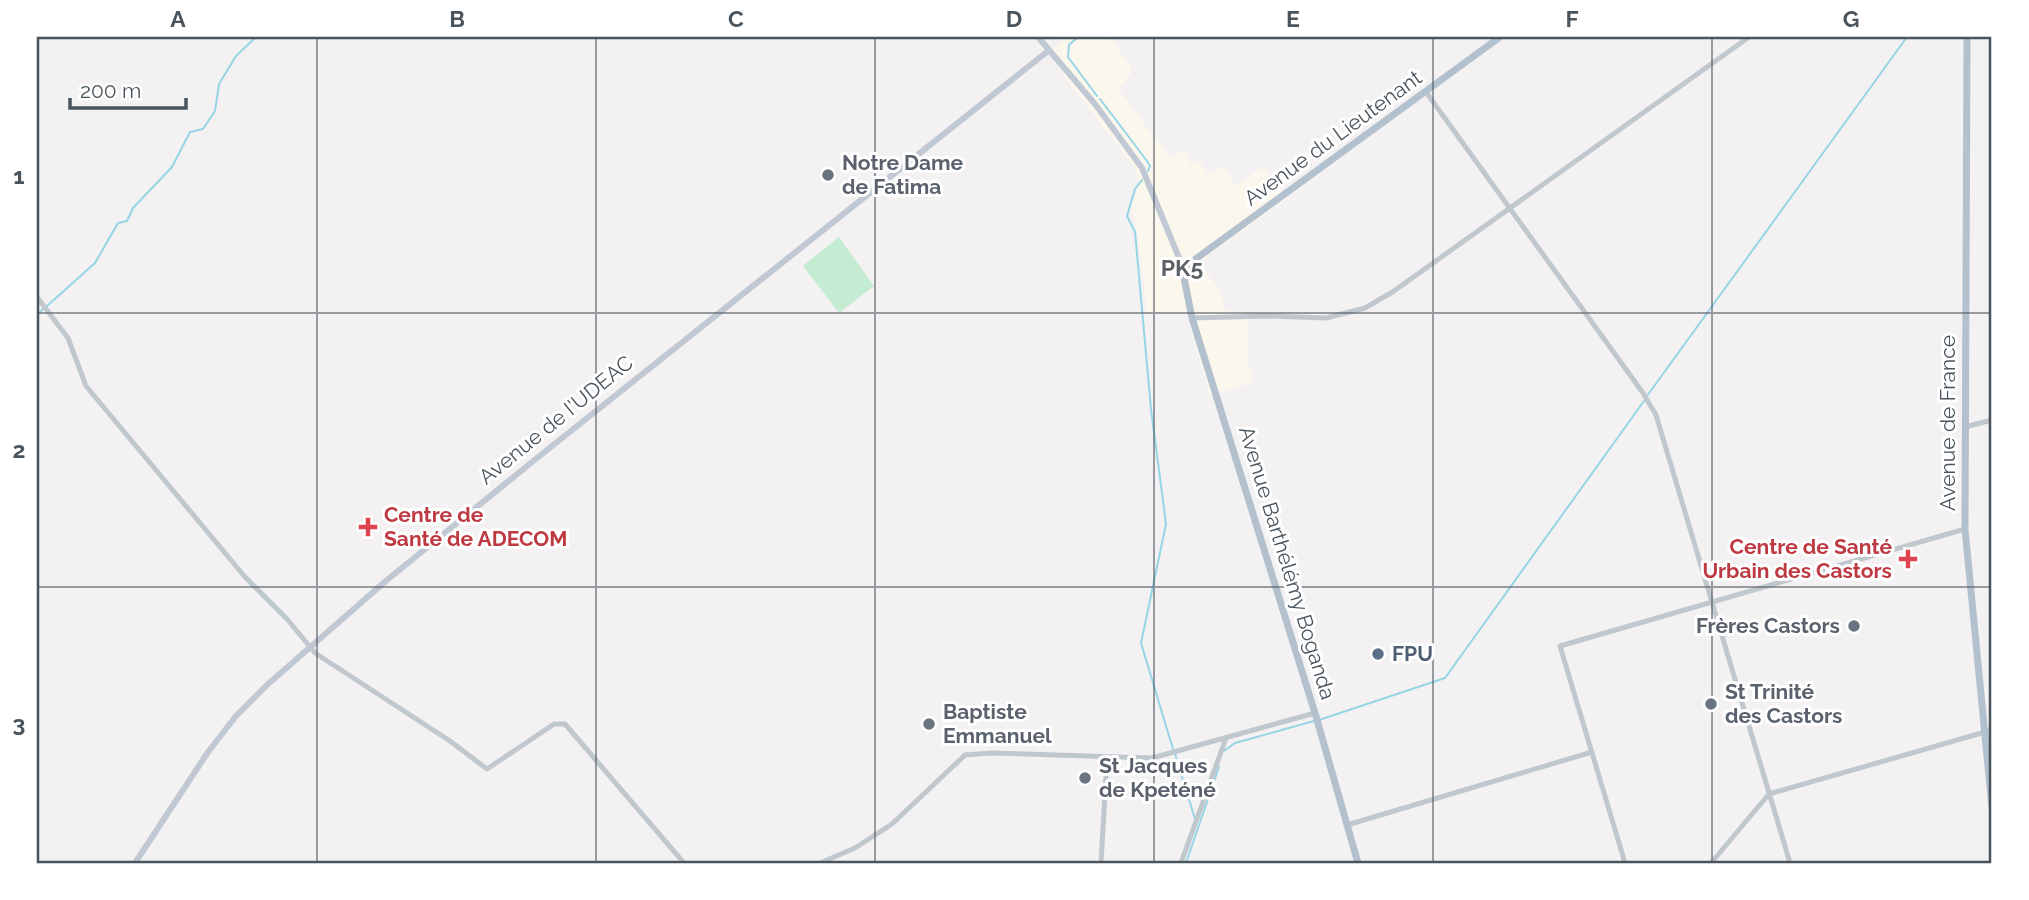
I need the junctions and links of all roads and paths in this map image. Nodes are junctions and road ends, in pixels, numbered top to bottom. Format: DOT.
graph roads {
  1 [pos="1038,37"];
  2 [pos="1500,37"];
  3 [pos="1749,37"];
  4 [pos="1967,37"];
  5 [pos="1048,51"];
  6 [pos="1426,92"];
  7 [pos="1510,208"];
  8 [pos="1184,268"];
  9 [pos="39,299"];
  10 [pos="1192,318"];
  11 [pos="1992,420"];
  12 [pos="1965,427"];
  13 [pos="1965,529"];
  14 [pos="1713,604"];
  15 [pos="310,647"];
  16 [pos="1317,718"];
  17 [pos="1992,730"];
  18 [pos="1983,731"];
  19 [pos="1226,738"];
  20 [pos="1592,752"];
  21 [pos="1107,759"];
  22 [pos="1769,794"];
  23 [pos="1992,808"];
  24 [pos="1347,825"];
  25 [pos="135,863"];
  26 [pos="684,863"];
  27 [pos="820,863"];
  28 [pos="1101,863"];
  29 [pos="1181,863"];
  30 [pos="1358,863"];
  31 [pos="1625,863"];
  32 [pos="1711,863"];
  33 [pos="1790,863"];
  1 -- 5 [label="main road"];
  2 -- 6 [label="main road, Avenue du Lieutenant"];
  3 -- 7 [label="street"];
  4 -- 12 [label="main road, Avenue de France"];
  5 -- 8 [label="main road"];
  5 -- 15 [label="main road, Avenue de I'UDEAC"];
  6 -- 7 [label="street"];
  6 -- 8 [label="main road, Avenue du Lieutenant"];
  7 -- 10 [label="street"];
  7 -- 14 [label="street"];
  8 -- 10 [label="main road, Avenue Barthélémy Boganda"];
  9 -- 15 [label="street"];
  10 -- 16 [label="main road, Avenue Barthélémy Boganda"];
  11 -- 12 [label="street"];
  12 -- 13 [label="main road, Avenue de France"];
  13 -- 14 [label="street"];
  13 -- 18 [label="main road, Avenue de France"];
  14 -- 20 [label="street"];
  14 -- 22 [label="street"];
  15 -- 25 [label="main road, Avenue de I'UDEAC"];
  15 -- 26 [label="street"];
  16 -- 19 [label="street"];
  16 -- 24 [label="main road, Avenue Barthélémy Boganda"];
  17 -- 18 [label="street"];
  18 -- 22 [label="street"];
  18 -- 23 [label="main road, Avenue de France"];
  19 -- 21 [label="street"];
  19 -- 29 [label="street"];
  20 -- 24 [label="street"];
  20 -- 31 [label="street"];
  21 -- 27 [label="street"];
  21 -- 28 [label="street"];
  22 -- 32 [label="street"];
  22 -- 33 [label="street"];
  24 -- 30 [label="main road, Avenue Barthélémy Boganda"];
}
